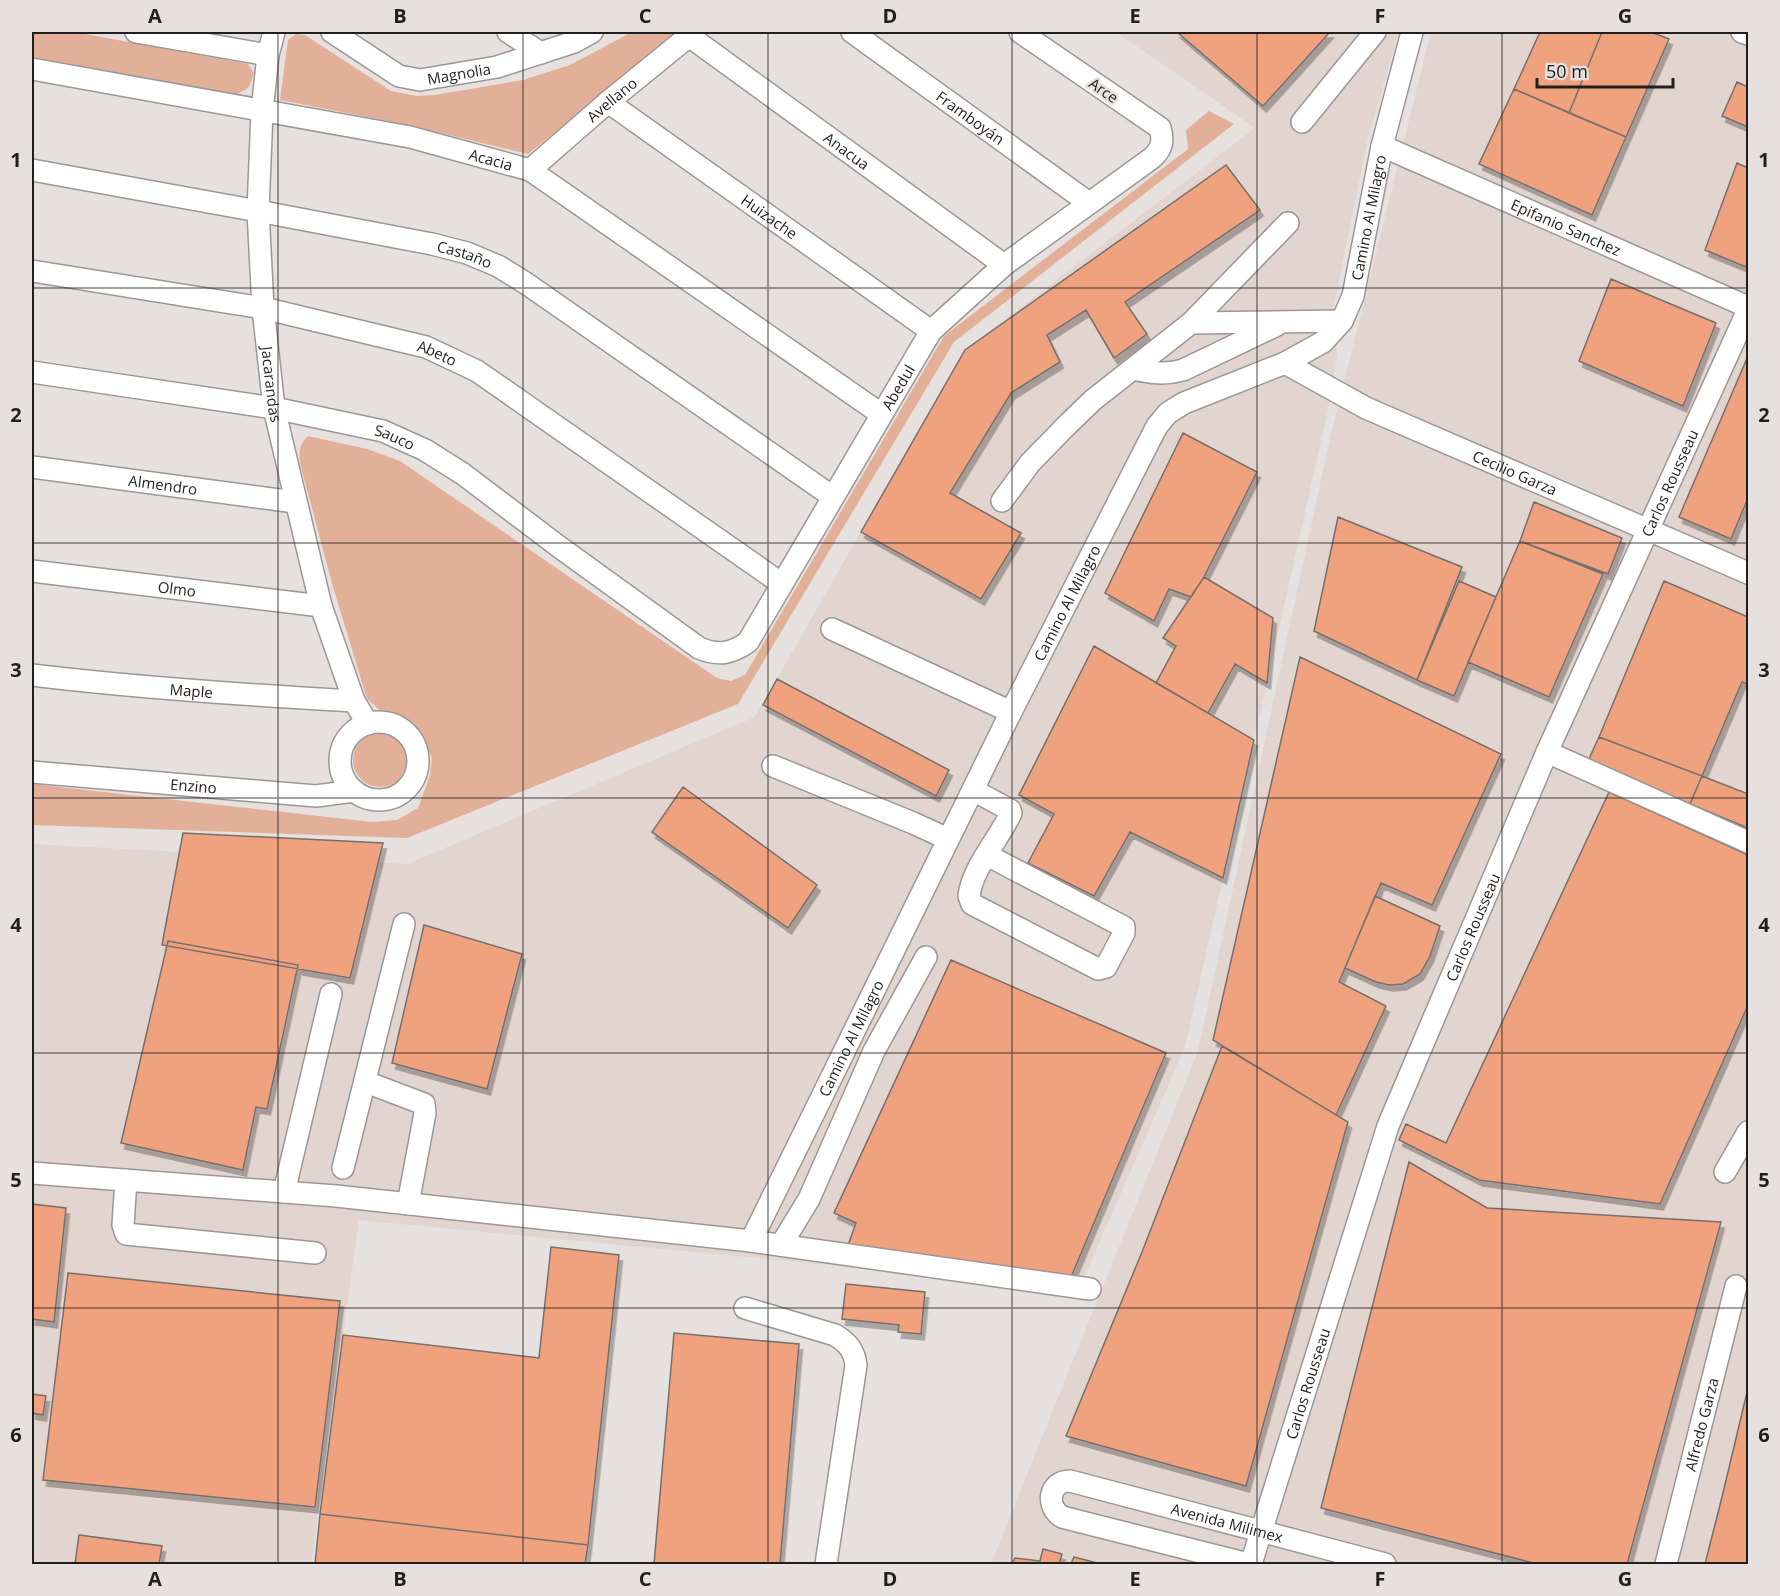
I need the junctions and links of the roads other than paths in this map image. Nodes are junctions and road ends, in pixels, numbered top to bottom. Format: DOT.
graph roads {
  1 [pos="136,32"];
  2 [pos="274,32"];
  3 [pos="332,32"];
  4 [pos="508,32"];
  5 [pos="592,32"];
  6 [pos="852,32"];
  7 [pos="1020,32"];
  8 [pos="1375,32"];
  9 [pos="1412,32"];
  10 [pos="1742,32"];
  11 [pos="692,34"];
  12 [pos="1749,34"];
  13 [pos="541,53"];
  14 [pos="268,56"];
  15 [pos="32,69"];
  16 [pos="608,102"];
  17 [pos="262,111"];
  18 [pos="1302,122"];
  19 [pos="1382,146"];
  20 [pos="1152,158"];
  21 [pos="32,170"];
  22 [pos="531,170"];
  23 [pos="1089,203"];
  24 [pos="258,211"];
  25 [pos="1288,224"];
  26 [pos="1004,265"];
  27 [pos="32,271"];
  28 [pos="263,308"];
  29 [pos="1749,309"];
  30 [pos="1342,321"];
  31 [pos="1283,322"];
  32 [pos="1191,323"];
  33 [pos="932,331"];
  34 [pos="1285,363"];
  35 [pos="1133,369"];
  36 [pos="32,372"];
  37 [pos="274,408"];
  38 [pos="881,414"];
  39 [pos="32,467"];
  40 [pos="832,497"];
  41 [pos="1002,501"];
  42 [pos="295,502"];
  43 [pos="1649,530"];
  44 [pos="32,571"];
  45 [pos="1749,573"];
  46 [pos="782,584"];
  47 [pos="321,606"];
  48 [pos="832,629"];
  49 [pos="699,648"];
  50 [pos="32,675"];
  51 [pos="354,701"];
  52 [pos="1011,712"];
  53 [pos="368,724"];
  54 [pos="1547,752"];
  55 [pos="773,766"];
  56 [pos="32,772"];
  57 [pos="972,790"];
  58 [pos="354,791"];
  59 [pos="948,839"];
  60 [pos="1749,842"];
  61 [pos="987,855"];
  62 [pos="404,924"];
  63 [pos="927,957"];
  64 [pos="332,994"];
  65 [pos="366,1082"];
  66 [pos="1749,1131"];
  67 [pos="343,1168"];
  68 [pos="1725,1172"];
  69 [pos="32,1173"];
  70 [pos="126,1180"];
  71 [pos="284,1192"];
  72 [pos="408,1204"];
  73 [pos="751,1241"];
  74 [pos="781,1245"];
  75 [pos="315,1253"];
  76 [pos="1736,1286"];
  77 [pos="1090,1289"];
  78 [pos="745,1308"];
  79 [pos="1261,1531"];
  80 [pos="826,1564"];
  81 [pos="1250,1564"];
  82 [pos="1386,1564"];
  83 [pos="1666,1564"];
  1 -- 14 [label="street"];
  2 -- 14 [label="street, Jacarandas"];
  3 -- 13 [label="street, Magnolia"];
  4 -- 13 [label="street"];
  5 -- 13 [label="street, Magnolia"];
  6 -- 23 [label="street, Framboyán"];
  7 -- 20 [label="street, Arce"];
  8 -- 18 [label="street"];
  9 -- 19 [label="street, Camino Al Milagro"];
  10 -- 12 [label="street"];
  11 -- 16 [label="street, Avellano"];
  11 -- 26 [label="street, Anacua"];
  14 -- 17 [label="street, Jacarandas"];
  15 -- 17 [label="street, Acacia"];
  16 -- 22 [label="street, Avellano"];
  16 -- 33 [label="street, Huizache"];
  17 -- 22 [label="street, Acacia"];
  17 -- 24 [label="street, Jacarandas"];
  19 -- 29 [label="street, Epifanio Sanchez"];
  19 -- 30 [label="street, Camino Al Milagro"];
  20 -- 23 [label="street, Abedul"];
  21 -- 24 [label="street, Castaño"];
  22 -- 38 [label="street, Acacia"];
  23 -- 26 [label="street, Abedul"];
  24 -- 28 [label="street, Jacarandas"];
  24 -- 40 [label="street, Castaño"];
  25 -- 32 [label="street"];
  26 -- 33 [label="street, Abedul"];
  27 -- 28 [label="street, Abeto"];
  28 -- 37 [label="street, Jacarandas"];
  28 -- 46 [label="street, Abeto"];
  29 -- 43 [label="street, Carlos Rousseau"];
  30 -- 31 [label="street"];
  30 -- 34 [label="street, Camino Al Milagro"];
  31 -- 32 [label="street"];
  31 -- 35 [label="street"];
  32 -- 35 [label="street"];
  33 -- 38 [label="street, Abedul"];
  34 -- 43 [label="street, Cecilio Garza"];
  34 -- 52 [label="street, Camino Al Milagro"];
  35 -- 41 [label="street"];
  36 -- 37 [label="street, Sauco"];
  37 -- 42 [label="street, Jacarandas"];
  37 -- 49 [label="street, Sauco"];
  38 -- 40 [label="street, Abedul"];
  39 -- 42 [label="street, Almendro"];
  40 -- 46 [label="street, Abedul"];
  42 -- 47 [label="street, Jacarandas"];
  43 -- 45 [label="street, Cecilio Garza"];
  43 -- 54 [label="street, Carlos Rousseau"];
  44 -- 47 [label="street, Olmo"];
  46 -- 49 [label="street, Abedul"];
  47 -- 51 [label="street, Jacarandas"];
  48 -- 52 [label="street"];
  50 -- 51 [label="street, Maple"];
  51 -- 53 [label="street, Jacarandas"];
  52 -- 57 [label="street, Camino Al Milagro"];
  53 -- 58 [label="street"];
  53 -- 58 [label="street"];
  54 -- 60 [label="street"];
  54 -- 79 [label="street, Carlos Rousseau"];
  55 -- 59 [label="street"];
  56 -- 58 [label="street, Enzino"];
  57 -- 59 [label="street, Camino Al Milagro"];
  57 -- 61 [label="street"];
  59 -- 73 [label="street, Camino Al Milagro"];
  61 -- 61 [label="street"];
  62 -- 65 [label="street"];
  63 -- 74 [label="street"];
  64 -- 71 [label="street"];
  65 -- 67 [label="street"];
  65 -- 72 [label="street"];
  66 -- 68 [label="street"];
  69 -- 70 [label="street"];
  70 -- 71 [label="street"];
  70 -- 75 [label="street"];
  71 -- 72 [label="street"];
  72 -- 73 [label="street"];
  73 -- 74 [label="street"];
  74 -- 77 [label="street"];
  76 -- 83 [label="street, Alfredo Garza"];
  78 -- 80 [label="street"];
  79 -- 81 [label="street, Carlos Rousseau"];
  79 -- 81 [label="street, Avenida Milimex"];
  79 -- 82 [label="street, Avenida Milimex"];
}
